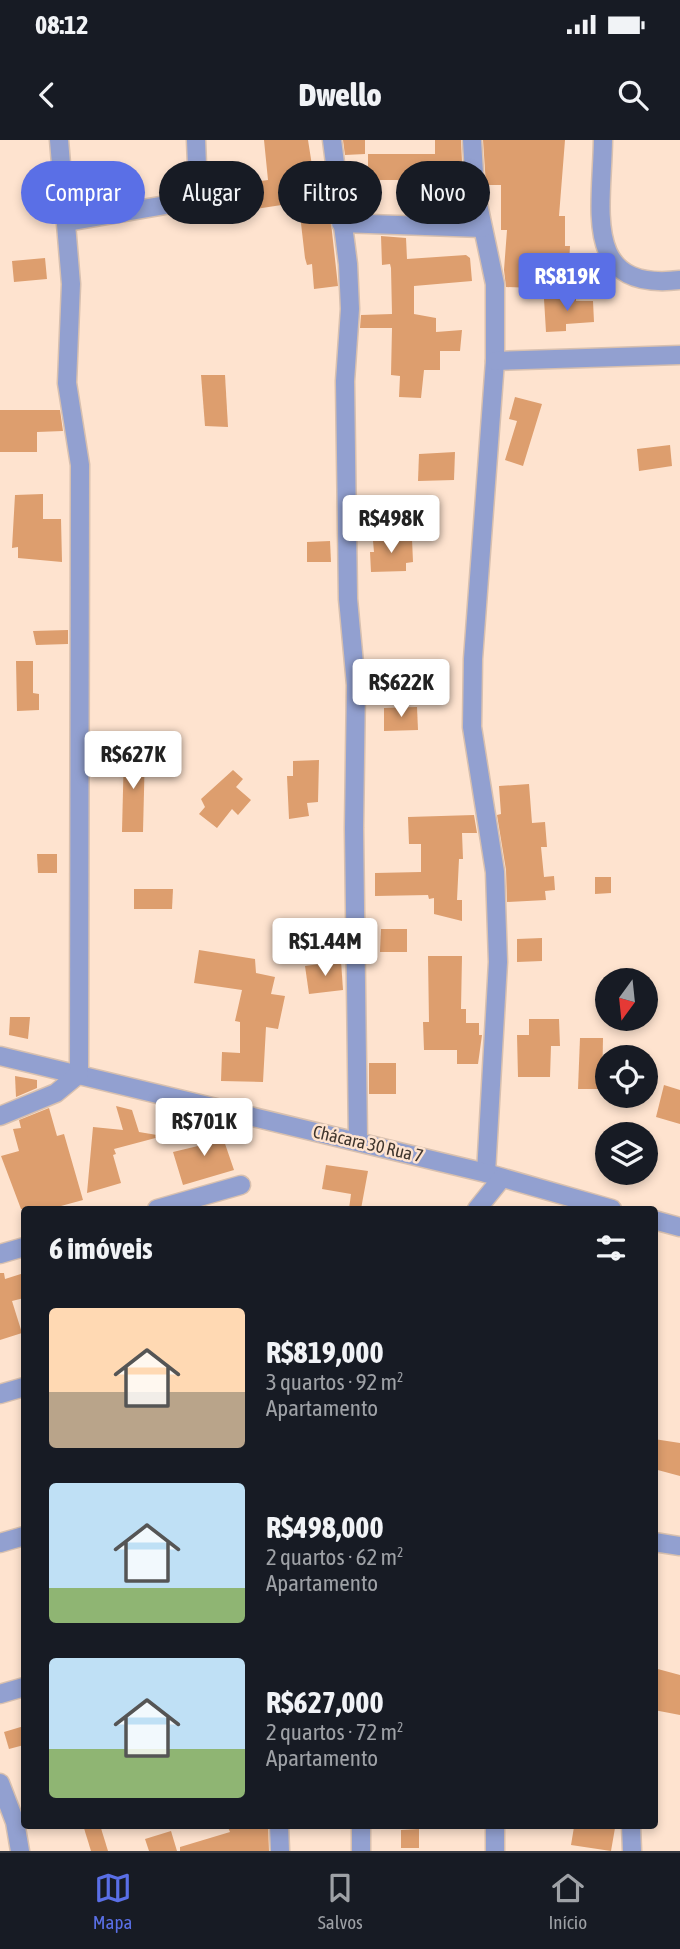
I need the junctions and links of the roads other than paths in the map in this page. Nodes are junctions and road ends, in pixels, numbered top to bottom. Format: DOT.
graph roads {
  1 [pos="60,140"];
  2 [pos="196,140"];
  3 [pos="332,140"];
  4 [pos="472,140"];
  5 [pos="603,140"];
  6 [pos="62,161"];
  7 [pos="334,161"];
  8 [pos="145,209"];
  9 [pos="67,224"];
  10 [pos="341,224"];
  11 [pos="369,224"];
  12 [pos="482,228"];
  13 [pos="680,280"];
  14 [pos="680,355"];
  15 [pos="495,361"];
  16 [pos="0,1056"];
  17 [pos="79,1074"];
  18 [pos="0,1116"];
  19 [pos="358,1142"];
  20 [pos="494,1175"];
  21 [pos="241,1185"];
  22 [pos="168,1206"];
  23 [pos="478,1206"];
  24 [pos="602,1206"];
  25 [pos="658,1221"];
  26 [pos="680,1227"];
  27 [pos="21,1248"];
  28 [pos="0,1254"];
  29 [pos="21,1388"];
  30 [pos="0,1394"];
  31 [pos="21,1537"];
  32 [pos="0,1543"];
  33 [pos="658,1543"];
  34 [pos="680,1546"];
  35 [pos="21,1688"];
  36 [pos="0,1695"];
  37 [pos="0,1783"];
  38 [pos="13,1822"];
  39 [pos="279,1829"];
  40 [pos="361,1829"];
  41 [pos="495,1829"];
  42 [pos="631,1829"];
  43 [pos="20,1851"];
  44 [pos="280,1851"];
  45 [pos="361,1851"];
  46 [pos="495,1851"];
  47 [pos="632,1851"];
  1 -- 6 [label="street"];
  2 -- 8 [label="street"];
  3 -- 7 [label="street"];
  4 -- 12 [label="street"];
  5 -- 13 [label="street"];
  9 -- 17 [label="street"];
  10 -- 19 [label="street"];
  11 -- 12 [label="street"];
  12 -- 15 [label="street"];
  14 -- 15 [label="street"];
  15 -- 20 [label="street"];
  16 -- 17 [label="street, Chácara 30 Rua 7"];
  17 -- 18 [label="street"];
  17 -- 19 [label="street, Chácara 30 Rua 7"];
  19 -- 20 [label="street, Chácara 30 Rua 7"];
  20 -- 23 [label="street"];
  20 -- 24 [label="street, Chácara 30 Rua 7"];
  21 -- 22 [label="street"];
  25 -- 26 [label="street"];
  27 -- 28 [label="street"];
  29 -- 30 [label="street"];
  31 -- 32 [label="street"];
  33 -- 34 [label="street"];
  35 -- 36 [label="street"];
  37 -- 38 [label="street"];
  38 -- 43 [label="street"];
  39 -- 44 [label="street"];
  40 -- 45 [label="street"];
  41 -- 46 [label="street"];
  42 -- 47 [label="street"];
}
